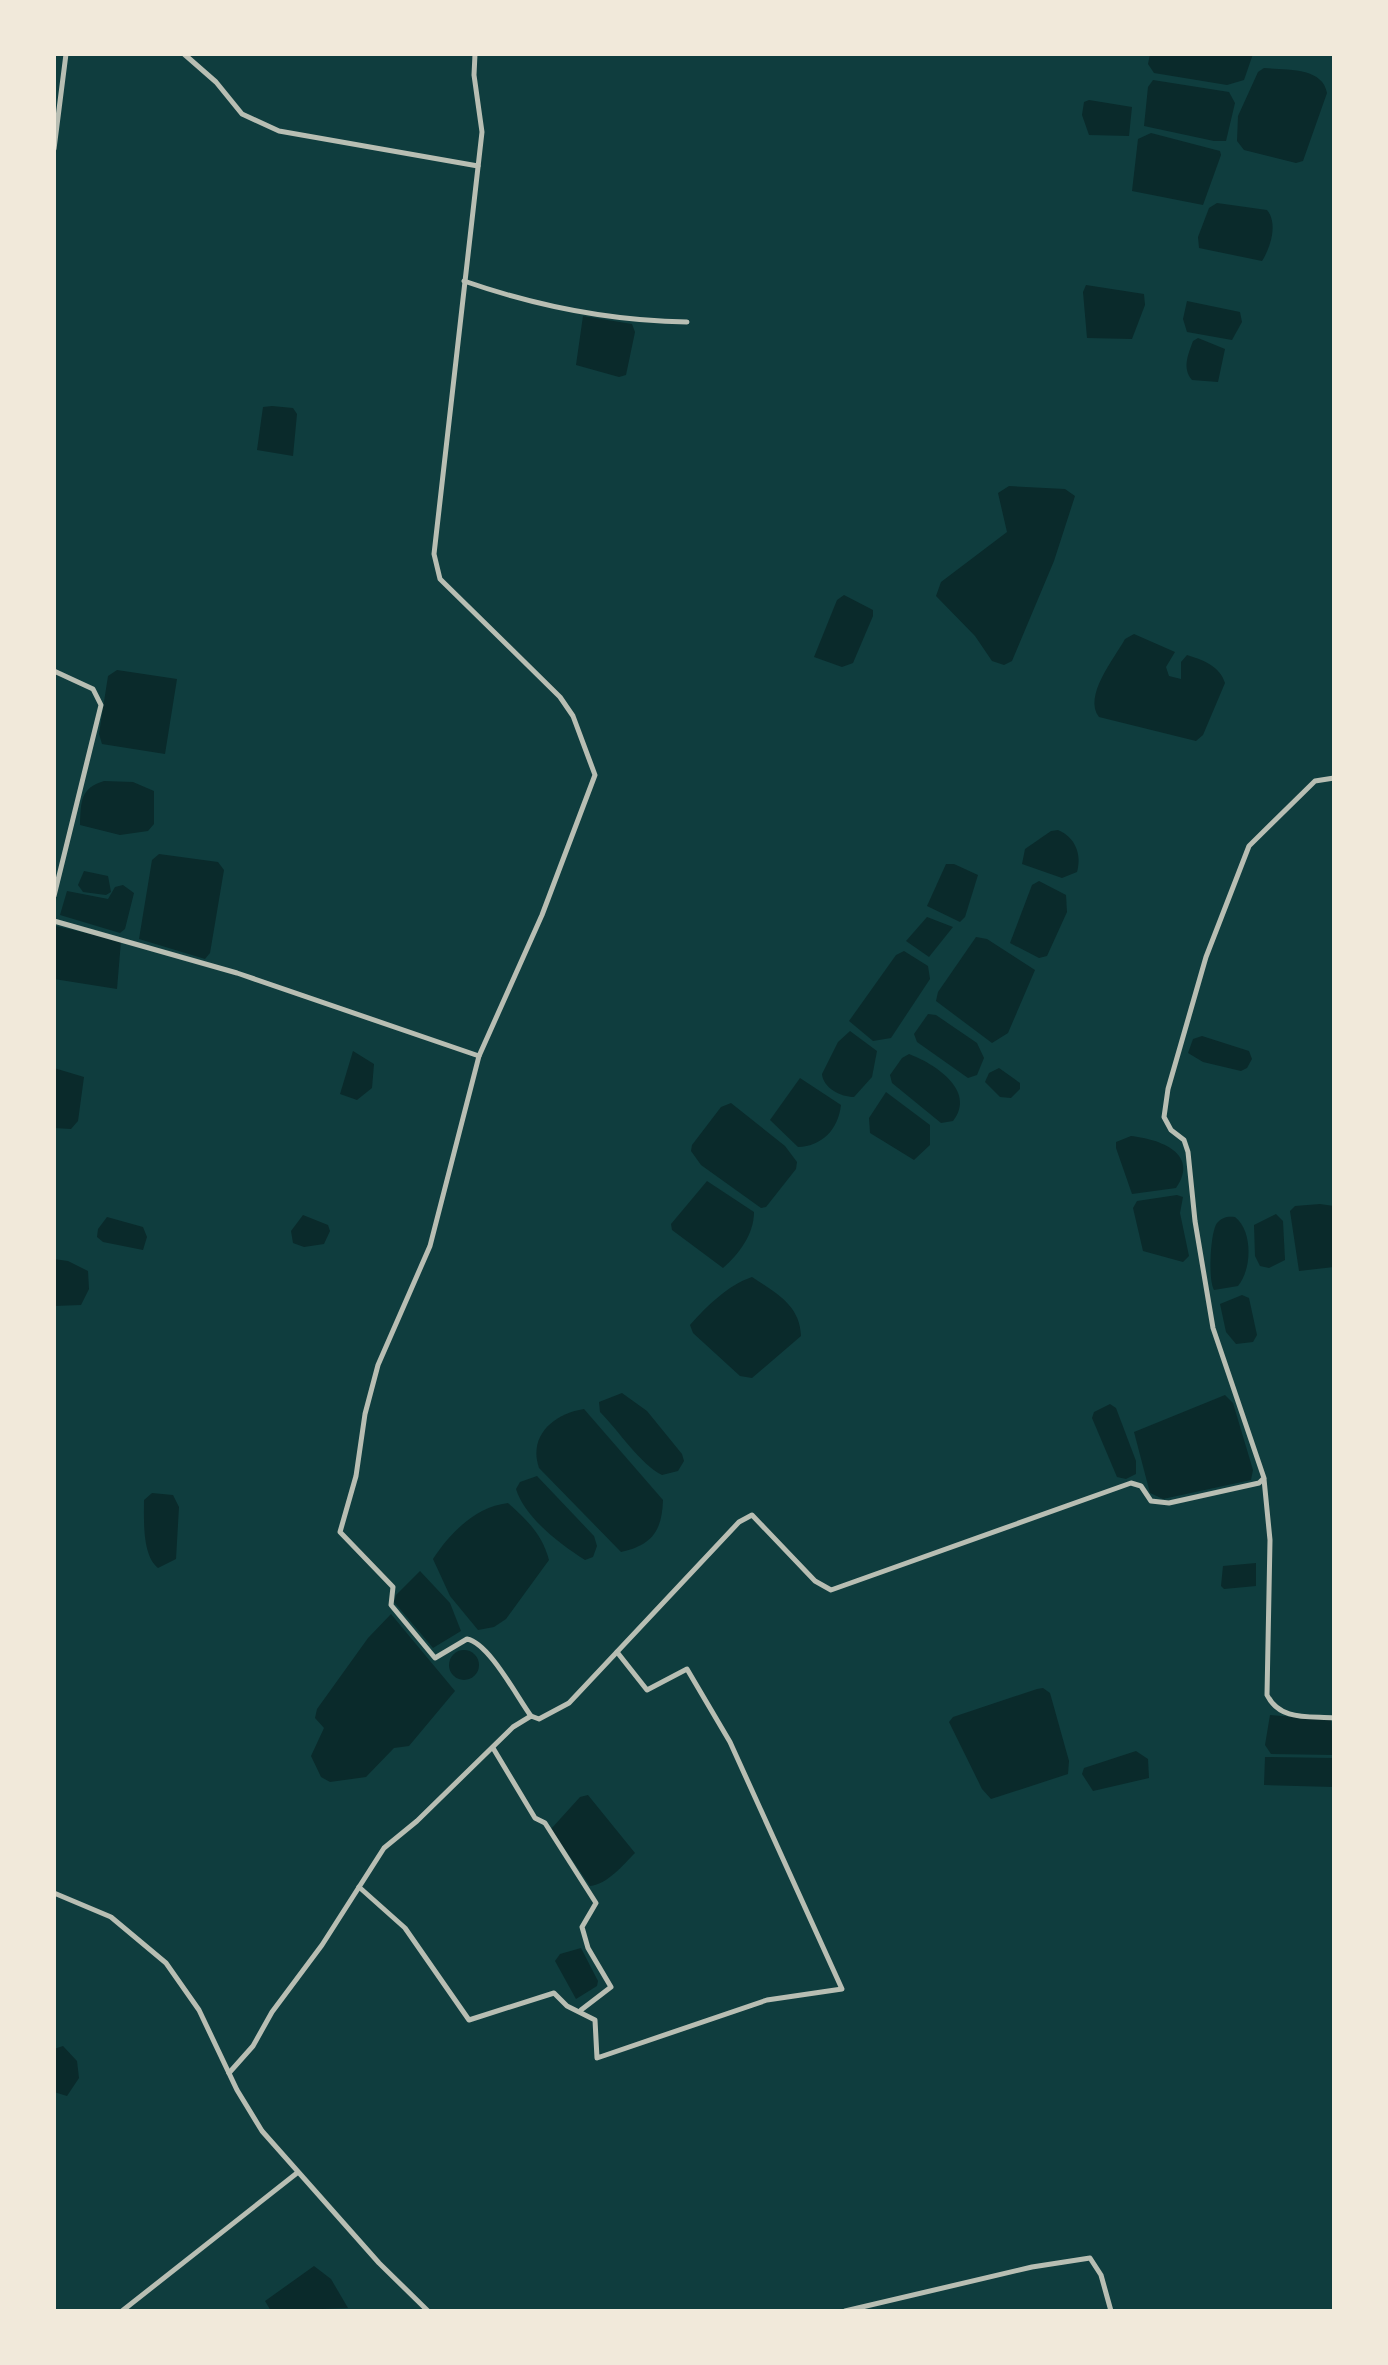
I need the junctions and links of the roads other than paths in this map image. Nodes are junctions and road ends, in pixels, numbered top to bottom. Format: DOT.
graph roads {
  1 [pos="66,54"];
  2 [pos="184,54"];
  3 [pos="475,54"];
  4 [pos="54,149"];
  5 [pos="479,166"];
  6 [pos="464,281"];
  7 [pos="687,322"];
  8 [pos="54,671"];
  9 [pos="1334,778"];
  10 [pos="54,896"];
  11 [pos="54,921"];
  12 [pos="479,1056"];
  13 [pos="1264,1478"];
  14 [pos="617,1652"];
  15 [pos="531,1716"];
  16 [pos="1334,1718"];
  17 [pos="493,1748"];
  18 [pos="359,1887"];
  19 [pos="54,1893"];
  20 [pos="581,2010"];
  21 [pos="229,2073"];
  22 [pos="297,2173"];
  23 [pos="122,2311"];
  24 [pos="428,2311"];
  25 [pos="845,2311"];
  26 [pos="1111,2311"];
  1 -- 4 [label="street"];
  2 -- 5 [label="street"];
  3 -- 5 [label="street"];
  5 -- 6 [label="street"];
  6 -- 7 [label="street"];
  6 -- 12 [label="street"];
  8 -- 10 [label="street"];
  9 -- 13 [label="street"];
  11 -- 12 [label="street"];
  12 -- 15 [label="street"];
  13 -- 14 [label="street"];
  13 -- 16 [label="street"];
  14 -- 15 [label="street"];
  14 -- 20 [label="street"];
  15 -- 17 [label="street"];
  17 -- 18 [label="street"];
  17 -- 20 [label="street"];
  18 -- 20 [label="street"];
  18 -- 21 [label="street"];
  19 -- 21 [label="street"];
  21 -- 22 [label="street"];
  22 -- 23 [label="street"];
  22 -- 24 [label="street"];
  25 -- 26 [label="street"];
}
